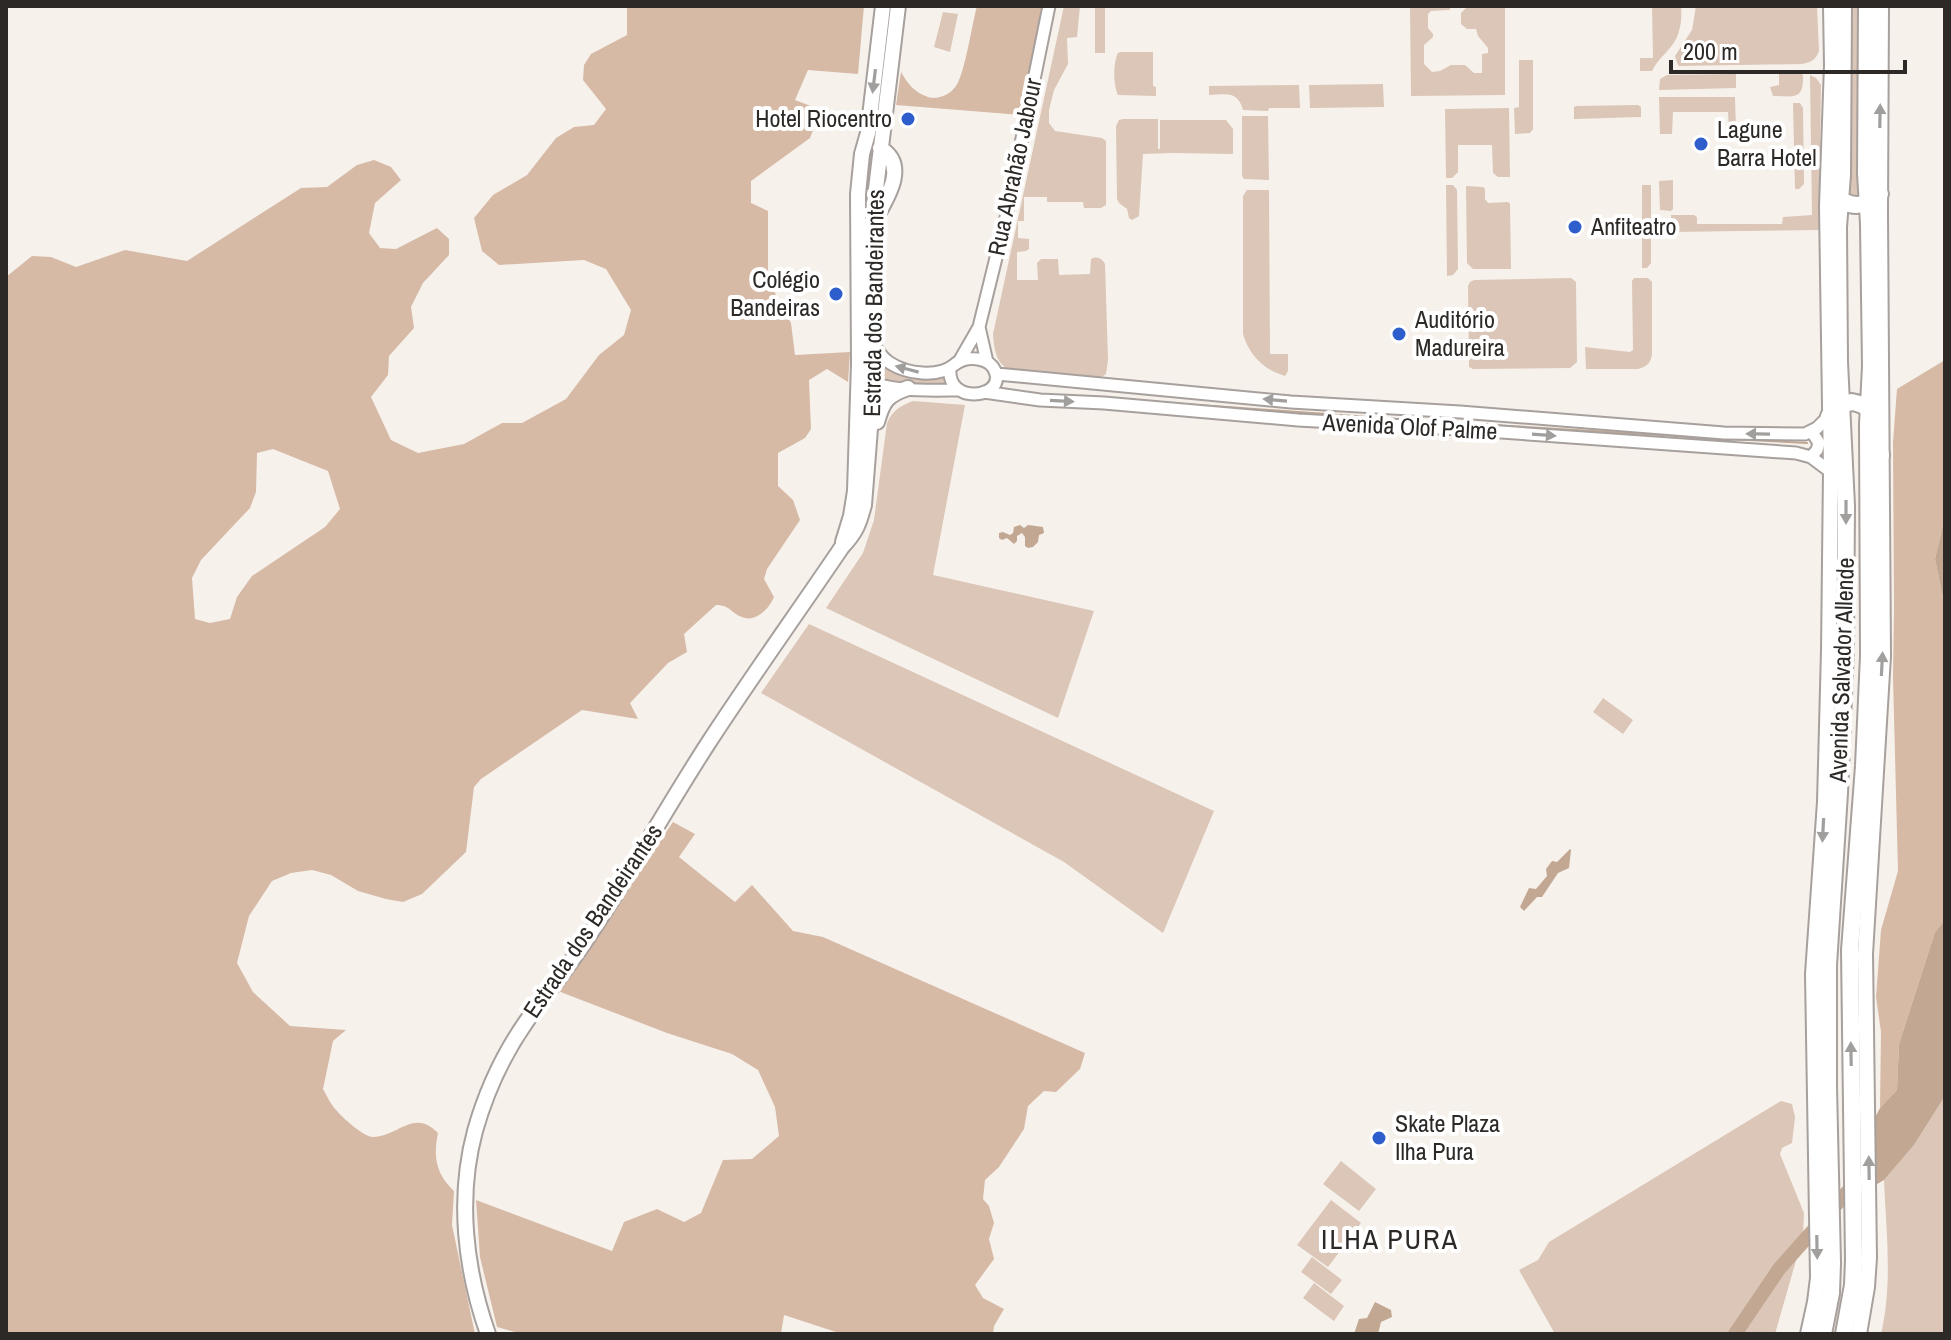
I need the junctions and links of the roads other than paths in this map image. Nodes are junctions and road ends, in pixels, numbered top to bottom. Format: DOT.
graph roads {
  1 [pos="883,6"];
  2 [pos="898,6"];
  3 [pos="1049,6"];
  4 [pos="1831,6"];
  5 [pos="1843,6"];
  6 [pos="1867,6"];
  7 [pos="1881,6"];
  8 [pos="1830,147"];
  9 [pos="880,148"];
  10 [pos="862,154"];
  11 [pos="1874,198"];
  12 [pos="1840,200"];
  13 [pos="979,327"];
  14 [pos="873,344"];
  15 [pos="960,360"];
  16 [pos="987,362"];
  17 [pos="859,363"];
  18 [pos="950,369"];
  19 [pos="997,374"];
  20 [pos="872,383"];
  21 [pos="908,388"];
  22 [pos="959,390"];
  23 [pos="984,392"];
  24 [pos="1869,410"];
  25 [pos="1835,412"];
  26 [pos="1812,432"];
  27 [pos="870,449"];
  28 [pos="1881,455"];
  29 [pos="1811,457"];
  30 [pos="1831,472"];
  31 [pos="842,547"];
  32 [pos="1821,878"];
  33 [pos="1868,891"];
  34 [pos="1850,1008"];
  35 [pos="1828,1074"];
  36 [pos="1862,1232"];
  37 [pos="488,1334"];
  38 [pos="1808,1334"];
  39 [pos="1823,1334"];
  40 [pos="1844,1334"];
  41 [pos="1859,1334"];
  1 -- 10 [label="main road, Estrada dos Bandeirantes, one-way"];
  2 -- 9 [label="main road"];
  3 -- 13 [label="street, Rua Abrahão Jabour"];
  4 -- 8 [label="main road, Avenida Salvador Allende"];
  5 -- 12 [label="highway, Avenida Salvador Allende"];
  6 -- 11 [label="highway, Avenida Salvador Allende"];
  11 -- 7 [label="main road, Avenida Salvador Allende, one-way"];
  8 -- 12 [label="highway"];
  8 -- 25 [label="main road, Avenida Salvador Allende"];
  9 -- 10 [label="main road"];
  9 -- 14 [label="main road, Estrada dos Bandeirantes"];
  10 -- 17 [label="main road, Estrada dos Bandeirantes"];
  11 -- 12 [label="highway"];
  11 -- 24 [label="highway, Avenida Salvador Allende"];
  11 -- 28 [label="main road, Avenida Salvador Allende"];
  12 -- 25 [label="highway, Avenida Salvador Allende"];
  13 -- 15 [label="street, Rua Abrahão Jabour"];
  13 -- 16 [label="street, Rua Abrahão Jabour"];
  18 -- 14 [label="street, one-way"];
  14 -- 20 [label="main road, Estrada dos Bandeirantes"];
  15 -- 16 [label="street"];
  15 -- 18 [label="street"];
  16 -- 19 [label="street"];
  17 -- 20 [label="street"];
  17 -- 31 [label="main road, Estrada dos Bandeirantes"];
  18 -- 22 [label="street"];
  19 -- 23 [label="street"];
  26 -- 19 [label="street, Avenida Olof Palme, one-way"];
  20 -- 21 [label="street"];
  20 -- 27 [label="main road, Estrada dos Bandeirantes"];
  21 -- 22 [label="street"];
  21 -- 27 [label="main road"];
  22 -- 23 [label="street"];
  23 -- 29 [label="street, Avenida Olof Palme, one-way"];
  24 -- 25 [label="highway"];
  24 -- 28 [label="highway"];
  24 -- 34 [label="highway, Avenida Salvador Allende"];
  25 -- 26 [label="street"];
  25 -- 30 [label="main road, Avenida Salvador Allende"];
  25 -- 35 [label="highway, Avenida Salvador Allende, one-way"];
  26 -- 29 [label="street"];
  27 -- 31 [label="main road, Estrada dos Bandeirantes"];
  33 -- 28 [label="main road, Avenida Salvador Allende, one-way"];
  29 -- 30 [label="street, Avenida Olof Palme"];
  30 -- 32 [label="main road, Avenida Salvador Allende, one-way"];
  31 -- 37 [label="main road, Estrada dos Bandeirantes"];
  32 -- 35 [label="highway"];
  32 -- 38 [label="main road, Avenida Salvador Allende, one-way"];
  33 -- 34 [label="highway"];
  36 -- 33 [label="main road, Avenida Salvador Allende, one-way"];
  36 -- 34 [label="highway, Avenida Salvador Allende, one-way"];
  35 -- 39 [label="highway, Avenida Salvador Allende"];
  36 -- 40 [label="highway, Avenida Salvador Allende"];
  36 -- 41 [label="main road, Avenida Salvador Allende"];
}
